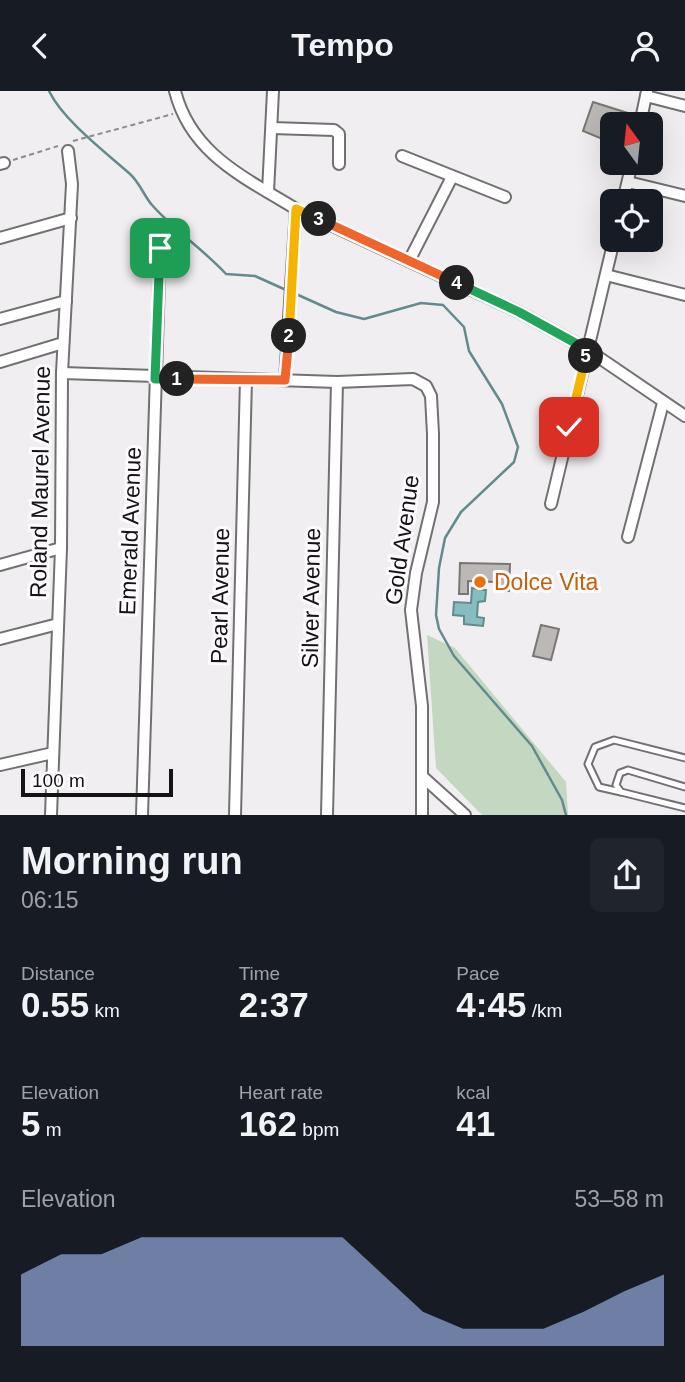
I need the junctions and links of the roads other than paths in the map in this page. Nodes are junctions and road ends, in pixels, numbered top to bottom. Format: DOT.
graph roads {
  1 [pos="175,91"];
  2 [pos="273,91"];
  3 [pos="647,94"];
  4 [pos="685,106"];
  5 [pos="643,112"];
  6 [pos="272,128"];
  7 [pos="68,151"];
  8 [pos="402,156"];
  9 [pos="339,164"];
  10 [pos="629,175"];
  11 [pos="452,177"];
  12 [pos="628,182"];
  13 [pos="626,189"];
  14 [pos="268,192"];
  15 [pos="685,196"];
  16 [pos="505,197"];
  17 [pos="296,209"];
  18 [pos="72,219"];
  19 [pos="0,238"];
  20 [pos="160,248"];
  21 [pos="611,252"];
  22 [pos="409,261"];
  23 [pos="606,275"];
  24 [pos="685,295"];
  25 [pos="66,301"];
  26 [pos="0,319"];
  27 [pos="63,343"];
  28 [pos="588,350"];
  29 [pos="0,362"];
  30 [pos="62,373"];
  31 [pos="155,379"];
  32 [pos="246,379"];
  33 [pos="285,380"];
  34 [pos="337,382"];
  35 [pos="663,403"];
  36 [pos="685,416"];
  37 [pos="551,504"];
  38 [pos="628,537"];
  39 [pos="61,548"];
  40 [pos="0,565"];
  41 [pos="58,624"];
  42 [pos="0,639"];
  43 [pos="52,753"];
  44 [pos="685,758"];
  45 [pos="0,765"];
  46 [pos="424,778"];
  47 [pos="685,787"];
  48 [pos="621,792"];
  49 [pos="685,808"];
  50 [pos="51,815"];
  51 [pos="142,815"];
  52 [pos="236,815"];
  53 [pos="327,815"];
  54 [pos="422,815"];
  55 [pos="465,815"];
  1 -- 14 [label="street"];
  2 -- 6 [label="street"];
  3 -- 4 [label="street"];
  3 -- 5 [label="street"];
  6 -- 9 [label="street"];
  6 -- 14 [label="street"];
  7 -- 18 [label="street, Roland Maurel Avenue"];
  8 -- 11 [label="street"];
  10 -- 12 [label="street"];
  11 -- 16 [label="street"];
  11 -- 22 [label="street"];
  12 -- 13 [label="street"];
  12 -- 15 [label="street"];
  14 -- 17 [label="street"];
  17 -- 22 [label="street"];
  17 -- 33 [label="street"];
  18 -- 19 [label="street"];
  18 -- 25 [label="street, Roland Maurel Avenue"];
  20 -- 31 [label="street, Emerald Avenue"];
  21 -- 23 [label="street"];
  22 -- 28 [label="street"];
  23 -- 24 [label="street"];
  23 -- 28 [label="street"];
  25 -- 26 [label="street"];
  25 -- 27 [label="street, Roland Maurel Avenue"];
  27 -- 29 [label="street"];
  27 -- 30 [label="street, Roland Maurel Avenue"];
  28 -- 35 [label="street"];
  28 -- 37 [label="street"];
  30 -- 31 [label="street, Gold Avenue"];
  30 -- 39 [label="street, Roland Maurel Avenue"];
  31 -- 32 [label="street, Gold Avenue"];
  31 -- 51 [label="street, Emerald Avenue"];
  32 -- 33 [label="street, Gold Avenue"];
  32 -- 52 [label="street, Pearl Avenue"];
  33 -- 34 [label="street, Gold Avenue"];
  34 -- 46 [label="street, Gold Avenue"];
  34 -- 53 [label="street, Silver Avenue"];
  35 -- 36 [label="street"];
  35 -- 38 [label="street"];
  39 -- 40 [label="street"];
  39 -- 41 [label="street, Roland Maurel Avenue"];
  41 -- 42 [label="street"];
  41 -- 43 [label="street, Roland Maurel Avenue"];
  43 -- 45 [label="street"];
  43 -- 50 [label="street, Roland Maurel Avenue"];
  44 -- 48 [label="lane"];
  46 -- 54 [label="street, Gold Avenue"];
  46 -- 55 [label="street"];
  47 -- 48 [label="lane"];
  48 -- 49 [label="lane"];
}
